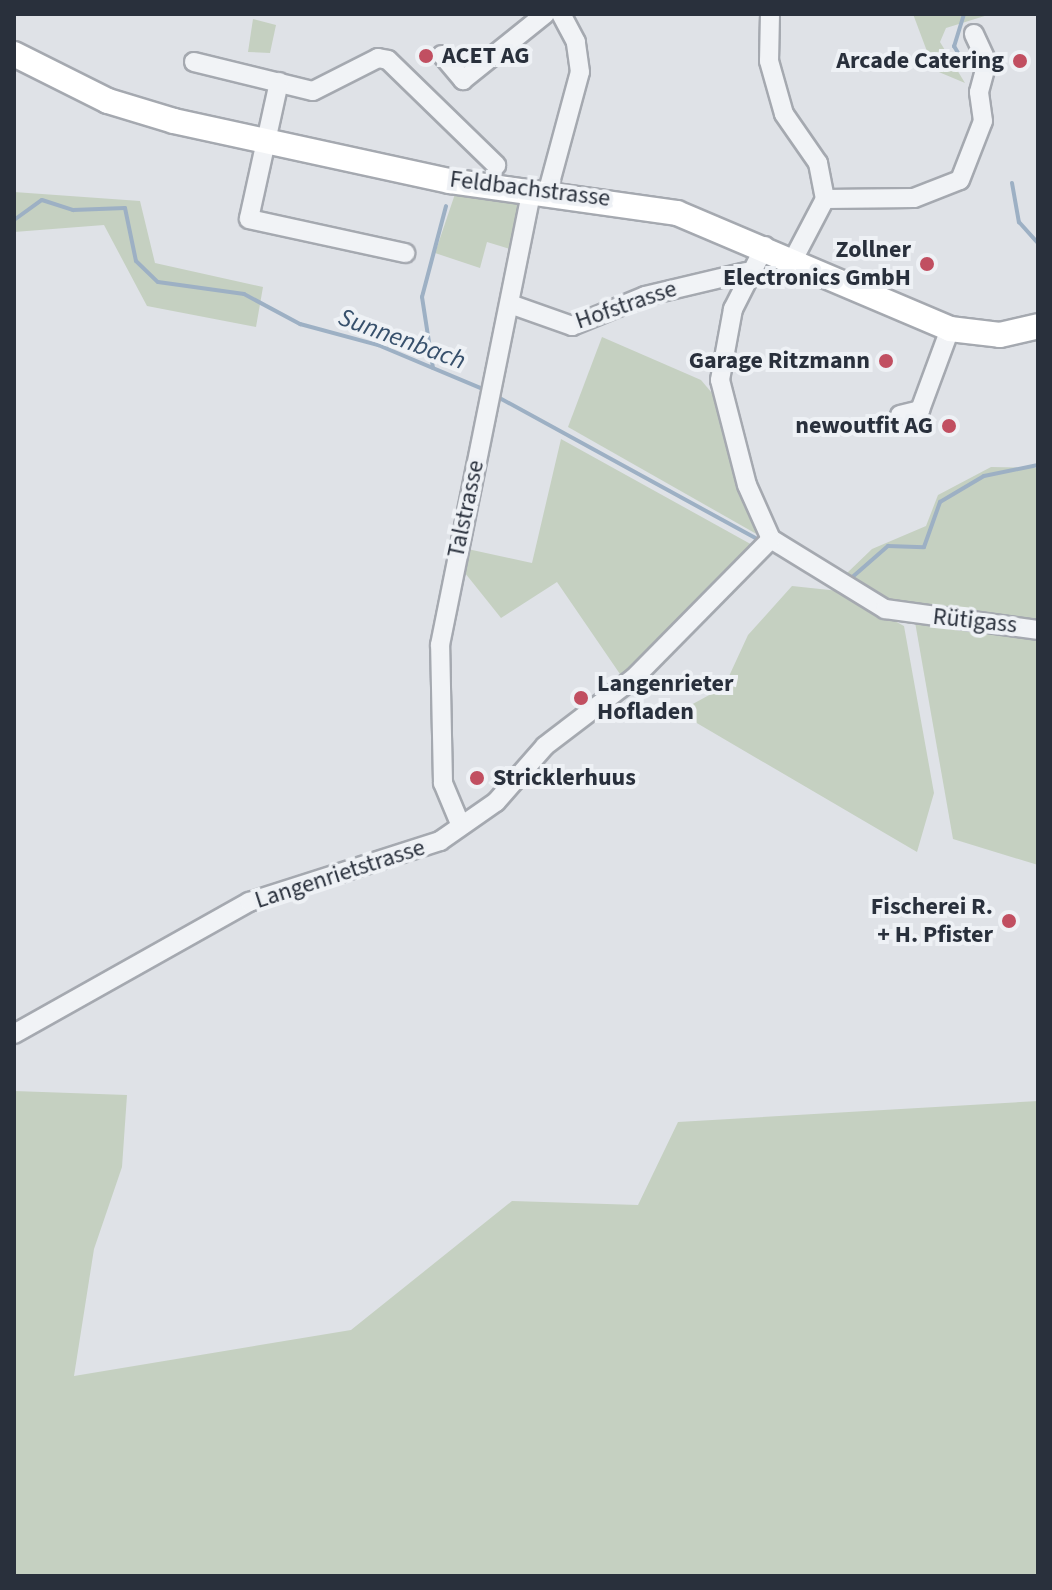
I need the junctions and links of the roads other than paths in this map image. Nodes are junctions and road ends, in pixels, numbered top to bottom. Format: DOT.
graph roads {
  1 [pos="545,14"];
  2 [pos="561,14"];
  3 [pos="770,14"];
  4 [pos="974,34"];
  5 [pos="14,54"];
  6 [pos="442,55"];
  7 [pos="194,62"];
  8 [pos="279,82"];
  9 [pos="266,140"];
  10 [pos="496,165"];
  11 [pos="539,193"];
  12 [pos="825,199"];
  13 [pos="765,246"];
  14 [pos="405,253"];
  15 [pos="794,258"];
  16 [pos="746,272"];
  17 [pos="510,304"];
  18 [pos="1038,326"];
  19 [pos="950,329"];
  20 [pos="900,415"];
  21 [pos="771,539"];
  22 [pos="1038,630"];
  23 [pos="461,826"];
  24 [pos="14,1034"];
  1 -- 6 [label="street"];
  2 -- 11 [label="street, Talstrasse"];
  3 -- 12 [label="street"];
  4 -- 12 [label="street"];
  5 -- 9 [label="main road, Feldbachstrasse"];
  7 -- 8 [label="street"];
  8 -- 9 [label="street"];
  8 -- 10 [label="street"];
  9 -- 11 [label="main road, Feldbachstrasse"];
  9 -- 14 [label="street"];
  11 -- 13 [label="main road, Feldbachstrasse"];
  11 -- 17 [label="street, Talstrasse"];
  12 -- 15 [label="street"];
  13 -- 15 [label="main road, Feldbachstrasse"];
  13 -- 16 [label="street"];
  15 -- 19 [label="main road, Feldbachstrasse"];
  16 -- 17 [label="street, Hofstrasse"];
  16 -- 21 [label="street"];
  17 -- 23 [label="street, Talstrasse"];
  18 -- 19 [label="main road, Feldbachstrasse"];
  19 -- 20 [label="street"];
  21 -- 22 [label="street, Rütigass"];
  21 -- 23 [label="street, Langenrietstrasse"];
  23 -- 24 [label="street, Langenrietstrasse"];
}
